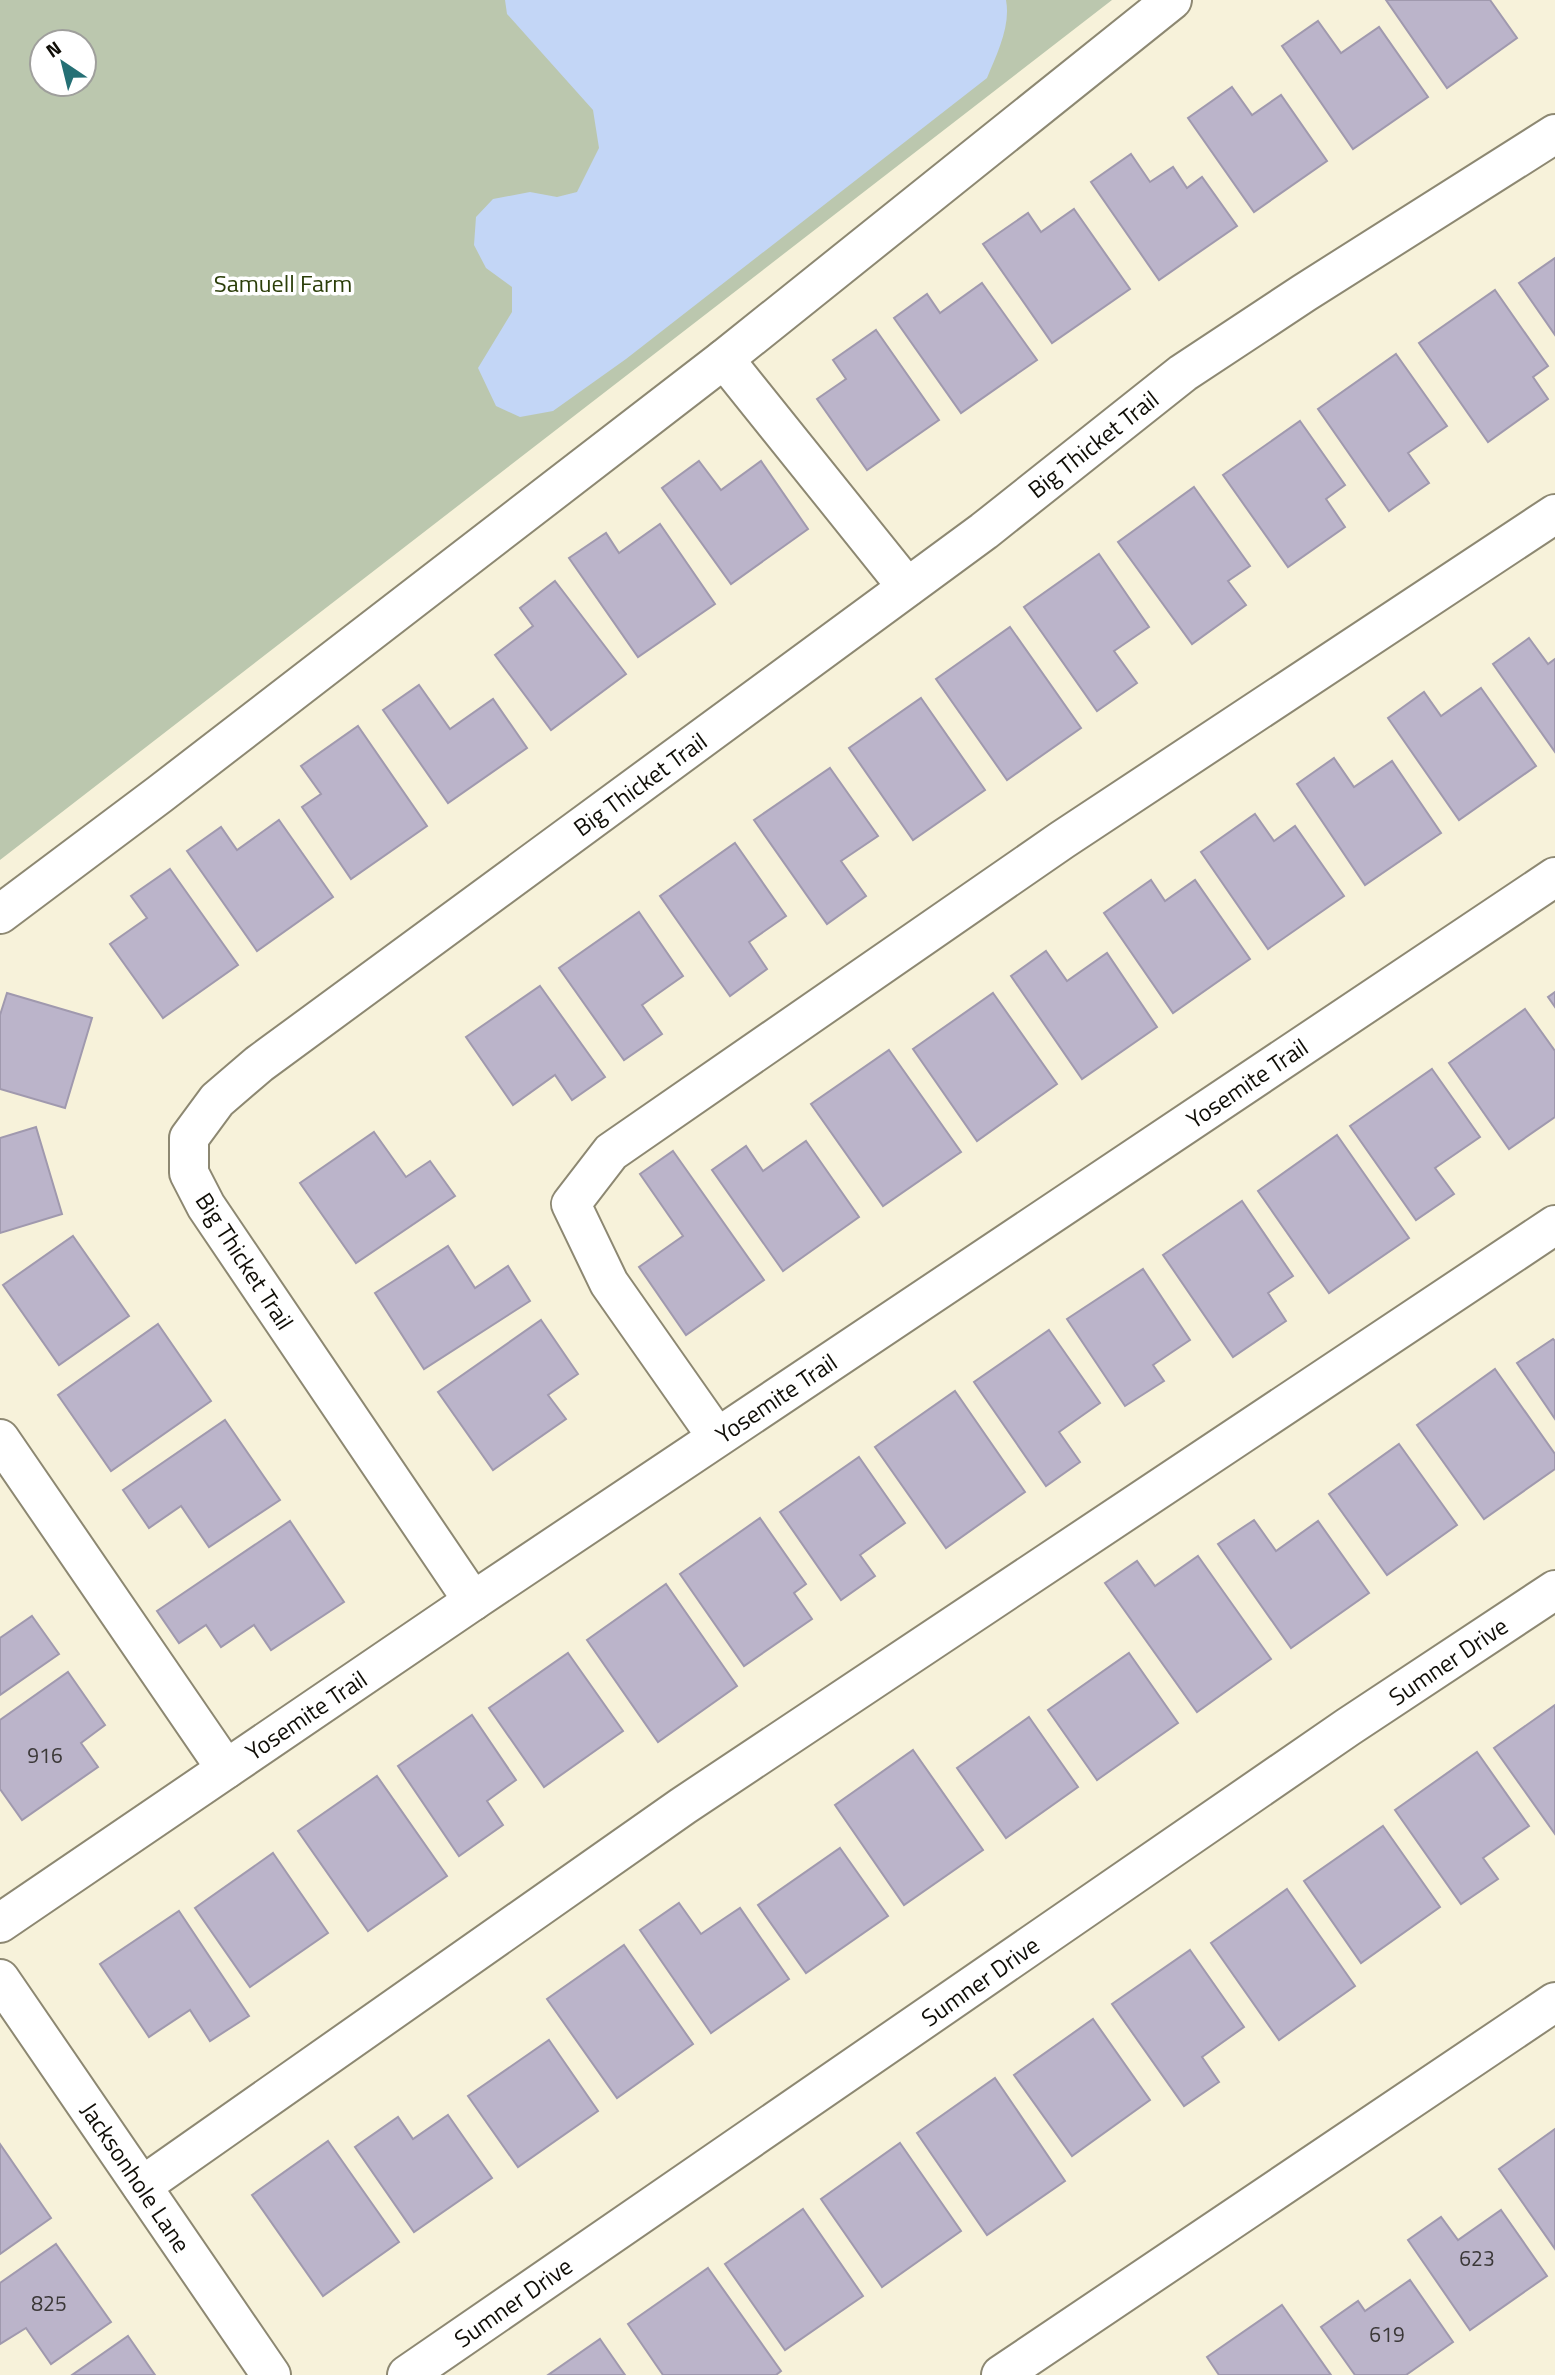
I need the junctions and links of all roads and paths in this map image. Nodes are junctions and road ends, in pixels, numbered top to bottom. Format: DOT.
graph roads {
  1 [pos="1172,0"];
  2 [pos="1555,134"];
  3 [pos="724,359"];
  4 [pos="1555,514"];
  5 [pos="906,587"];
  6 [pos="1555,877"];
  7 [pos="0,914"];
  8 [pos="1555,1224"];
  9 [pos="717,1437"];
  10 [pos="0,1439"];
  11 [pos="1555,1590"];
  12 [pos="473,1601"];
  13 [pos="226,1769"];
  14 [pos="0,1923"];
  15 [pos="0,1979"];
  16 [pos="1555,2002"];
  17 [pos="142,2186"];
  18 [pos="271,2375"];
  19 [pos="407,2375"];
  20 [pos="1000,2375"];
  1 -- 3 [label="street"];
  2 -- 5 [label="street, Big Thicket Trail"];
  3 -- 5 [label="street"];
  3 -- 7 [label="street"];
  4 -- 9 [label="street"];
  5 -- 12 [label="street, Big Thicket Trail"];
  6 -- 9 [label="street, Yosemite Trail"];
  8 -- 17 [label="street"];
  9 -- 12 [label="street, Yosemite Trail"];
  10 -- 13 [label="street"];
  11 -- 19 [label="street, Sumner Drive"];
  12 -- 13 [label="street, Yosemite Trail"];
  13 -- 14 [label="street, Yosemite Trail"];
  15 -- 17 [label="street, Jacksonhole Lane"];
  16 -- 20 [label="street"];
  17 -- 18 [label="street, Jacksonhole Lane"];
}
